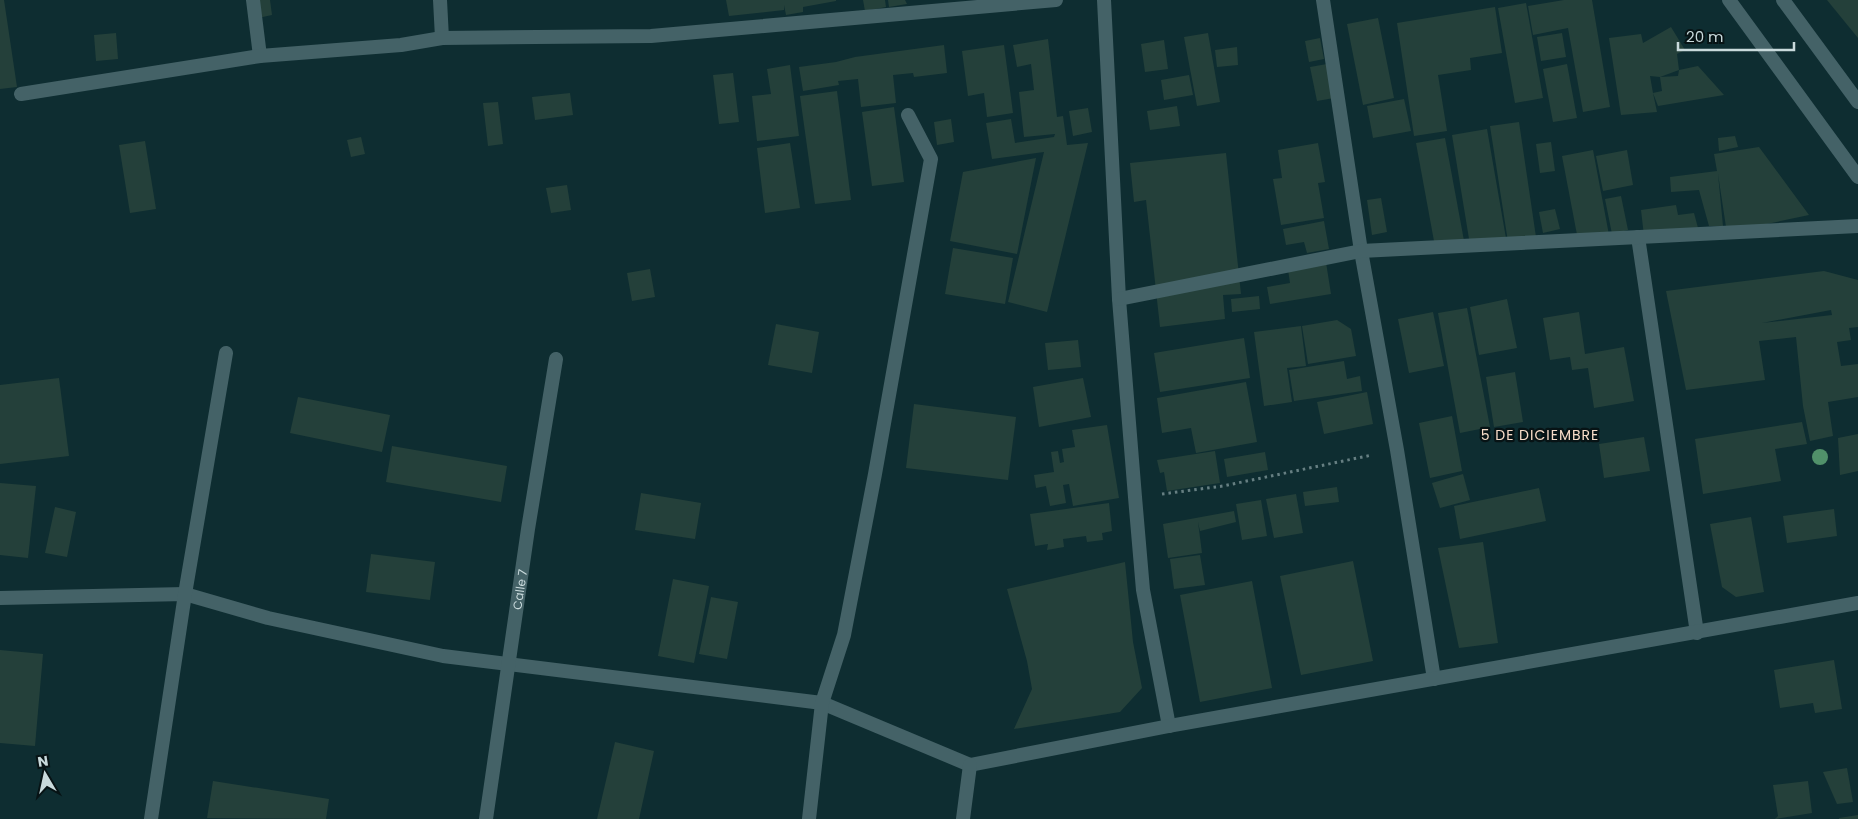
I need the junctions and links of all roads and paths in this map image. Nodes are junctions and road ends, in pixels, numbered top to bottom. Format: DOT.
graph roads {
  1 [pos="253,0"];
  2 [pos="440,0"];
  3 [pos="1056,0"];
  4 [pos="1104,0"];
  5 [pos="1323,0"];
  6 [pos="1729,0"];
  7 [pos="1783,0"];
  8 [pos="442,38"];
  9 [pos="260,56"];
  10 [pos="21,94"];
  11 [pos="1858,102"];
  12 [pos="908,115"];
  13 [pos="1858,177"];
  14 [pos="1858,226"];
  15 [pos="1638,237"];
  16 [pos="1361,251"];
  17 [pos="1119,299"];
  18 [pos="226,352"];
  19 [pos="556,359"];
  20 [pos="1397,450"];
  21 [pos="1135,497"];
  22 [pos="185,594"];
  23 [pos="0,598"];
  24 [pos="1858,603"];
  25 [pos="1697,633"];
  26 [pos="508,664"];
  27 [pos="1434,679"];
  28 [pos="822,703"];
  29 [pos="1169,726"];
  30 [pos="970,765"];
  31 [pos="151,819"];
  32 [pos="486,819"];
  33 [pos="809,819"];
  34 [pos="963,819"];
  1 -- 9 [label="street"];
  2 -- 8 [label="street"];
  3 -- 8 [label="street"];
  4 -- 17 [label="street"];
  5 -- 16 [label="street"];
  6 -- 13 [label="street"];
  7 -- 11 [label="street"];
  8 -- 9 [label="street"];
  9 -- 10 [label="street"];
  12 -- 28 [label="street"];
  14 -- 15 [label="street"];
  15 -- 16 [label="street"];
  15 -- 25 [label="street"];
  16 -- 17 [label="street"];
  16 -- 20 [label="street"];
  17 -- 21 [label="street"];
  18 -- 22 [label="street"];
  19 -- 26 [label="street, Calle 7"];
  20 -- 21 [label="path"];
  20 -- 27 [label="street"];
  21 -- 29 [label="street"];
  22 -- 23 [label="street"];
  22 -- 26 [label="street"];
  22 -- 31 [label="street"];
  24 -- 25 [label="street"];
  25 -- 27 [label="street"];
  26 -- 28 [label="street"];
  26 -- 32 [label="street, Calle 7"];
  27 -- 29 [label="street"];
  28 -- 30 [label="street"];
  28 -- 33 [label="street"];
  29 -- 30 [label="street"];
  30 -- 34 [label="street"];
}
